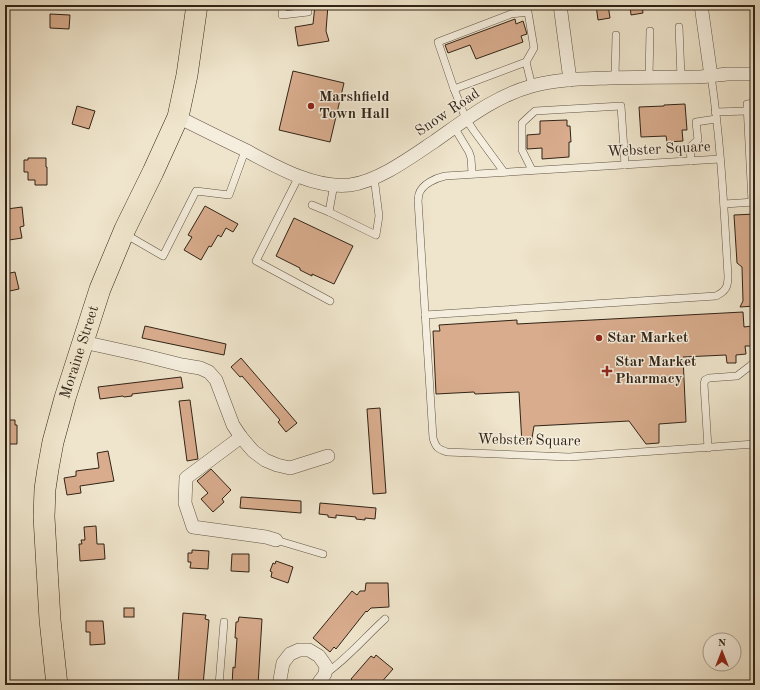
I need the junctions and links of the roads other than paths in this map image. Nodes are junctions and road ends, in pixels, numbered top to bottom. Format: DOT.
graph roads {
  1 [pos="194,5"];
  2 [pos="284,5"];
  3 [pos="560,5"];
  4 [pos="701,5"];
  5 [pos="308,12"];
  6 [pos="679,27"];
  7 [pos="650,31"];
  8 [pos="616,35"];
  9 [pos="526,62"];
  10 [pos="755,74"];
  11 [pos="711,76"];
  12 [pos="649,77"];
  13 [pos="681,77"];
  14 [pos="615,78"];
  15 [pos="570,80"];
  16 [pos="532,86"];
  17 [pos="454,89"];
  18 [pos="755,103"];
  19 [pos="747,111"];
  20 [pos="716,116"];
  21 [pos="178,117"];
  22 [pos="466,119"];
  23 [pos="454,127"];
  24 [pos="245,151"];
  25 [pos="720,159"];
  26 [pos="692,161"];
  27 [pos="625,165"];
  28 [pos="532,170"];
  29 [pos="504,172"];
  30 [pos="472,173"];
  31 [pos="299,176"];
  32 [pos="374,177"];
  33 [pos="334,184"];
  34 [pos="754,202"];
  35 [pos="724,204"];
  36 [pos="312,205"];
  37 [pos="329,212"];
  38 [pos="123,233"];
  39 [pos="330,301"];
  40 [pos="425,315"];
  41 [pos="83,342"];
  42 [pos="755,361"];
  43 [pos="241,437"];
  44 [pos="755,444"];
  45 [pos="708,448"];
  46 [pos="328,456"];
  47 [pos="276,540"];
  48 [pos="323,554"];
  49 [pos="385,619"];
  50 [pos="224,622"];
  51 [pos="322,681"];
  52 [pos="57,685"];
  53 [pos="219,685"];
  54 [pos="279,685"];
  1 -- 21 [label="main road, Moraine Street"];
  2 -- 5 [label="lane"];
  3 -- 15 [label="street"];
  4 -- 11 [label="street"];
  6 -- 13 [label="lane"];
  7 -- 12 [label="lane"];
  8 -- 14 [label="lane"];
  9 -- 16 [label="lane"];
  9 -- 17 [label="lane"];
  9 -- 17 [label="lane"];
  10 -- 11 [label="street, Snow Road"];
  11 -- 13 [label="street, Snow Road"];
  11 -- 20 [label="lane, Webster Square"];
  12 -- 13 [label="street, Snow Road"];
  12 -- 14 [label="street, Snow Road"];
  14 -- 15 [label="street, Snow Road"];
  15 -- 16 [label="street, Snow Road"];
  16 -- 22 [label="street, Snow Road"];
  17 -- 22 [label="lane"];
  18 -- 19 [label="lane"];
  19 -- 20 [label="lane"];
  19 -- 34 [label="lane"];
  20 -- 25 [label="lane, Webster Square"];
  20 -- 26 [label="lane"];
  21 -- 24 [label="street, Snow Road"];
  21 -- 38 [label="main road, Moraine Street"];
  22 -- 23 [label="street, Snow Road"];
  22 -- 29 [label="lane"];
  23 -- 30 [label="lane"];
  23 -- 32 [label="street, Snow Road"];
  24 -- 31 [label="street, Snow Road"];
  24 -- 38 [label="lane"];
  25 -- 26 [label="lane, Webster Square"];
  25 -- 35 [label="lane, Webster Square"];
  26 -- 27 [label="lane, Webster Square"];
  27 -- 28 [label="lane, Webster Square"];
  27 -- 28 [label="lane"];
  28 -- 29 [label="lane, Webster Square"];
  29 -- 30 [label="lane, Webster Square"];
  30 -- 40 [label="lane, Webster Square"];
  31 -- 33 [label="street, Snow Road"];
  31 -- 39 [label="lane"];
  32 -- 33 [label="street, Snow Road"];
  32 -- 37 [label="lane"];
  33 -- 37 [label="lane"];
  34 -- 35 [label="lane"];
  35 -- 40 [label="lane, Webster Square"];
  36 -- 37 [label="lane"];
  38 -- 41 [label="main road, Moraine Street"];
  40 -- 45 [label="lane, Webster Square"];
  41 -- 43 [label="street"];
  41 -- 52 [label="main road, Moraine Street"];
  42 -- 45 [label="lane"];
  43 -- 46 [label="street"];
  43 -- 47 [label="street"];
  44 -- 45 [label="lane, Webster Square"];
  47 -- 48 [label="lane"];
  49 -- 51 [label="lane"];
  50 -- 53 [label="lane"];
  51 -- 54 [label="street"];
}
